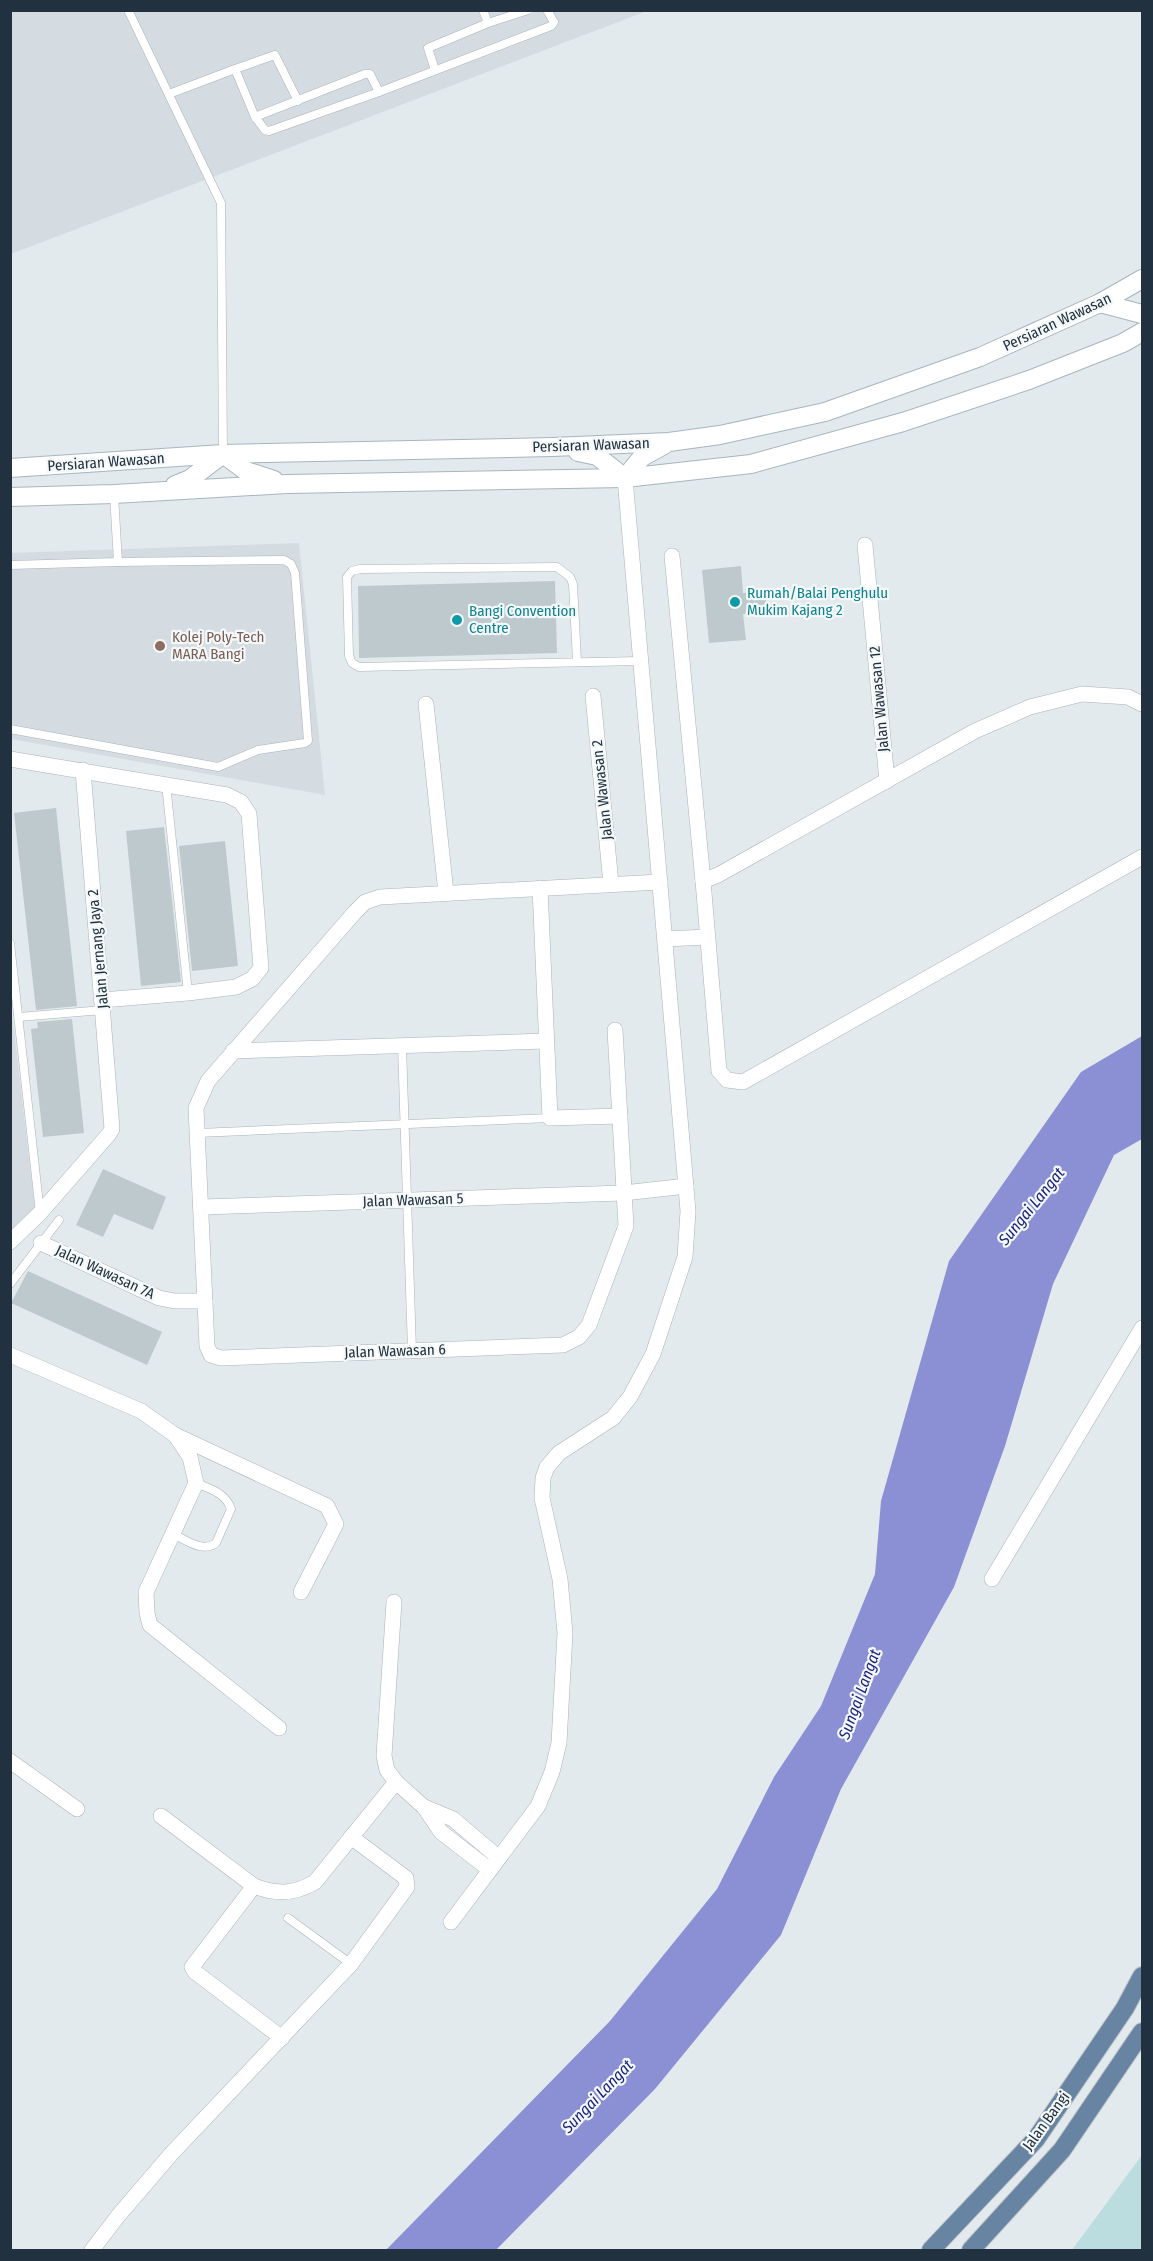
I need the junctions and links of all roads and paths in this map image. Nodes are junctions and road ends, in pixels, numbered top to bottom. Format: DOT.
graph roads {
  1 [pos="128,10"];
  2 [pos="483,10"];
  3 [pos="528,10"];
  4 [pos="548,10"];
  5 [pos="488,23"];
  6 [pos="235,69"];
  7 [pos="435,70"];
  8 [pos="379,92"];
  9 [pos="169,94"];
  10 [pos="298,101"];
  11 [pos="255,117"];
  12 [pos="1143,279"];
  13 [pos="1100,303"];
  14 [pos="1143,314"];
  15 [pos="1143,332"];
  16 [pos="669,442"];
  17 [pos="552,447"];
  18 [pos="223,454"];
  19 [pos="10,468"];
  20 [pos="625,478"];
  21 [pos="287,484"];
  22 [pos="165,489"];
  23 [pos="114,494"];
  24 [pos="10,497"];
  25 [pos="865,545"];
  26 [pos="672,556"];
  27 [pos="118,562"];
  28 [pos="10,565"];
  29 [pos="640,660"];
  30 [pos="577,661"];
  31 [pos="593,696"];
  32 [pos="426,704"];
  33 [pos="1143,704"];
  34 [pos="10,729"];
  35 [pos="10,759"];
  36 [pos="83,770"];
  37 [pos="887,781"];
  38 [pos="166,784"];
  39 [pos="1143,857"];
  40 [pos="703,881"];
  41 [pos="660,882"];
  42 [pos="611,884"];
  43 [pos="540,888"];
  44 [pos="446,893"];
  45 [pos="706,937"];
  46 [pos="665,939"];
  47 [pos="10,943"];
  48 [pos="188,993"];
  49 [pos="14,998"];
  50 [pos="103,1005"];
  51 [pos="19,1017"];
  52 [pos="615,1030"];
  53 [pos="546,1041"];
  54 [pos="402,1046"];
  55 [pos="233,1051"];
  56 [pos="620,1116"];
  57 [pos="550,1119"];
  58 [pos="405,1124"];
  59 [pos="198,1133"];
  60 [pos="686,1186"];
  61 [pos="624,1192"];
  62 [pos="407,1200"];
  63 [pos="202,1207"];
  64 [pos="40,1213"];
  65 [pos="59,1220"];
  66 [pos="10,1242"];
  67 [pos="41,1243"];
  68 [pos="10,1284"];
  69 [pos="205,1301"];
  70 [pos="1143,1328"];
  71 [pos="412,1350"];
  72 [pos="10,1354"];
  73 [pos="175,1435"];
  74 [pos="196,1483"];
  75 [pos="173,1534"];
  76 [pos="992,1580"];
  77 [pos="301,1592"];
  78 [pos="394,1602"];
  79 [pos="279,1728"];
  80 [pos="10,1761"];
  81 [pos="396,1782"];
  82 [pos="424,1807"];
  83 [pos="77,1809"];
  84 [pos="161,1816"];
  85 [pos="351,1837"];
  86 [pos="500,1858"];
  87 [pos="490,1870"];
  88 [pos="254,1886"];
  89 [pos="288,1918"];
  90 [pos="451,1922"];
  91 [pos="351,1964"];
  92 [pos="1143,1976"];
  93 [pos="1143,2032"];
  94 [pos="282,2038"];
  95 [pos="92,2250"];
  96 [pos="931,2250"];
  97 [pos="971,2250"];
  1 -- 9 [label="lane"];
  2 -- 5 [label="lane"];
  3 -- 5 [label="lane"];
  4 -- 7 [label="lane"];
  5 -- 7 [label="lane"];
  6 -- 9 [label="lane"];
  6 -- 10 [label="lane"];
  6 -- 11 [label="lane"];
  7 -- 8 [label="lane"];
  8 -- 10 [label="lane"];
  8 -- 11 [label="lane"];
  9 -- 18 [label="lane"];
  10 -- 11 [label="lane"];
  12 -- 13 [label="main road, Persiaran Wawasan"];
  13 -- 14 [label="main road"];
  13 -- 16 [label="main road, Persiaran Wawasan"];
  15 -- 20 [label="main road, Persiaran Wawasan"];
  16 -- 17 [label="main road, Persiaran Wawasan"];
  16 -- 20 [label="main road"];
  17 -- 18 [label="main road, Persiaran Wawasan"];
  17 -- 20 [label="main road"];
  18 -- 19 [label="main road, Persiaran Wawasan"];
  18 -- 21 [label="main road"];
  18 -- 22 [label="main road"];
  20 -- 21 [label="main road, Persiaran Wawasan"];
  20 -- 29 [label="street"];
  21 -- 22 [label="main road, Persiaran Wawasan"];
  22 -- 23 [label="main road, Persiaran Wawasan"];
  23 -- 24 [label="main road, Persiaran Wawasan"];
  23 -- 27 [label="lane"];
  25 -- 37 [label="street, Jalan Wawasan 12"];
  26 -- 40 [label="street"];
  27 -- 28 [label="lane"];
  27 -- 34 [label="lane"];
  29 -- 30 [label="lane"];
  29 -- 41 [label="street"];
  30 -- 30 [label="lane"];
  31 -- 42 [label="street, Jalan Wawasan 2"];
  32 -- 44 [label="street"];
  33 -- 37 [label="street"];
  35 -- 36 [label="street"];
  36 -- 38 [label="street"];
  36 -- 50 [label="street, Jalan Jernang Jaya 2"];
  37 -- 40 [label="street"];
  38 -- 48 [label="lane"];
  38 -- 48 [label="street"];
  39 -- 45 [label="street"];
  40 -- 45 [label="street"];
  41 -- 42 [label="street"];
  41 -- 46 [label="street"];
  42 -- 43 [label="street"];
  43 -- 44 [label="street"];
  43 -- 53 [label="street"];
  44 -- 55 [label="street"];
  45 -- 46 [label="street"];
  46 -- 60 [label="street"];
  47 -- 49 [label="lane"];
  48 -- 50 [label="street"];
  49 -- 51 [label="lane"];
  50 -- 51 [label="lane"];
  50 -- 64 [label="street, Jalan Jernang Jaya 2"];
  51 -- 64 [label="lane"];
  52 -- 56 [label="street"];
  53 -- 54 [label="street"];
  53 -- 57 [label="street"];
  54 -- 55 [label="street"];
  54 -- 58 [label="lane"];
  55 -- 59 [label="street"];
  56 -- 57 [label="street"];
  56 -- 61 [label="street"];
  57 -- 58 [label="lane"];
  58 -- 59 [label="lane"];
  58 -- 62 [label="lane"];
  59 -- 63 [label="street"];
  60 -- 61 [label="street, Jalan Wawasan 5"];
  60 -- 86 [label="street"];
  61 -- 62 [label="street, Jalan Wawasan 5"];
  61 -- 71 [label="street, Jalan Wawasan 6"];
  62 -- 63 [label="street, Jalan Wawasan 5"];
  62 -- 71 [label="lane"];
  63 -- 69 [label="street"];
  64 -- 66 [label="street"];
  65 -- 67 [label="lane"];
  67 -- 68 [label="lane"];
  67 -- 69 [label="street, Jalan Wawasan 7A"];
  69 -- 71 [label="street, Jalan Wawasan 6"];
  70 -- 76 [label="street"];
  72 -- 73 [label="street"];
  73 -- 74 [label="street"];
  73 -- 77 [label="street"];
  74 -- 75 [label="street"];
  74 -- 75 [label="lane"];
  75 -- 79 [label="street"];
  78 -- 81 [label="street"];
  80 -- 83 [label="street"];
  81 -- 82 [label="street"];
  81 -- 85 [label="street"];
  82 -- 86 [label="street"];
  82 -- 87 [label="street"];
  84 -- 88 [label="street"];
  85 -- 88 [label="street"];
  85 -- 91 [label="street"];
  86 -- 87 [label="street"];
  87 -- 90 [label="street"];
  88 -- 94 [label="street"];
  89 -- 91 [label="lane"];
  91 -- 94 [label="street"];
  92 -- 96 [label="main road, Jalan Bangi"];
  93 -- 97 [label="main road, Jalan Bangi"];
  94 -- 95 [label="street"];
}
